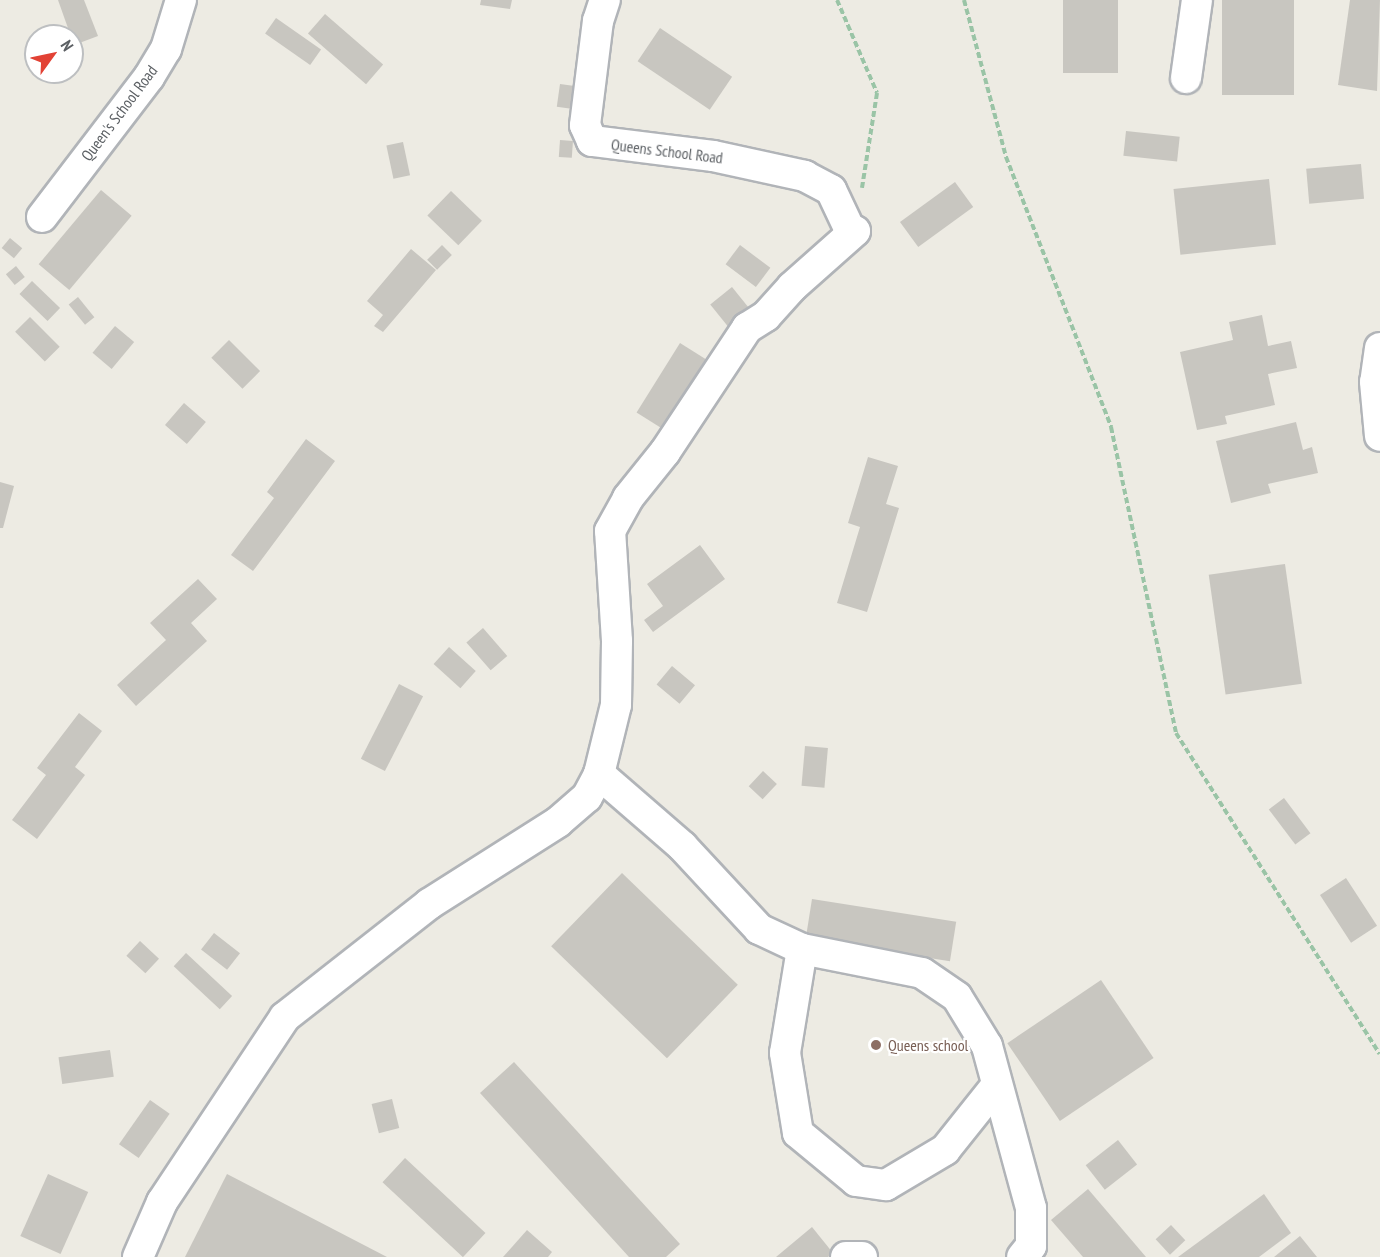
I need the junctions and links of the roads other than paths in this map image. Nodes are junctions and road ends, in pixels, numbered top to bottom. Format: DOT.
graph roads {
  1 [pos="180,0"];
  2 [pos="605,0"];
  3 [pos="1197,0"];
  4 [pos="1186,78"];
  5 [pos="42,217"];
  6 [pos="1380,348"];
  7 [pos="1380,436"];
  8 [pos="599,774"];
  9 [pos="802,950"];
  10 [pos="996,1086"];
  11 [pos="138,1257"];
  12 [pos="846,1257"];
  13 [pos="862,1257"];
  14 [pos="1022,1257"];
  1 -- 5 [label="street, Queen's School Road"];
  2 -- 8 [label="street, Queens School Road"];
  3 -- 4 [label="street"];
  6 -- 7 [label="street"];
  8 -- 9 [label="street"];
  8 -- 11 [label="street"];
  9 -- 10 [label="street"];
  9 -- 10 [label="street"];
  10 -- 14 [label="street"];
  12 -- 13 [label="street"];
}
